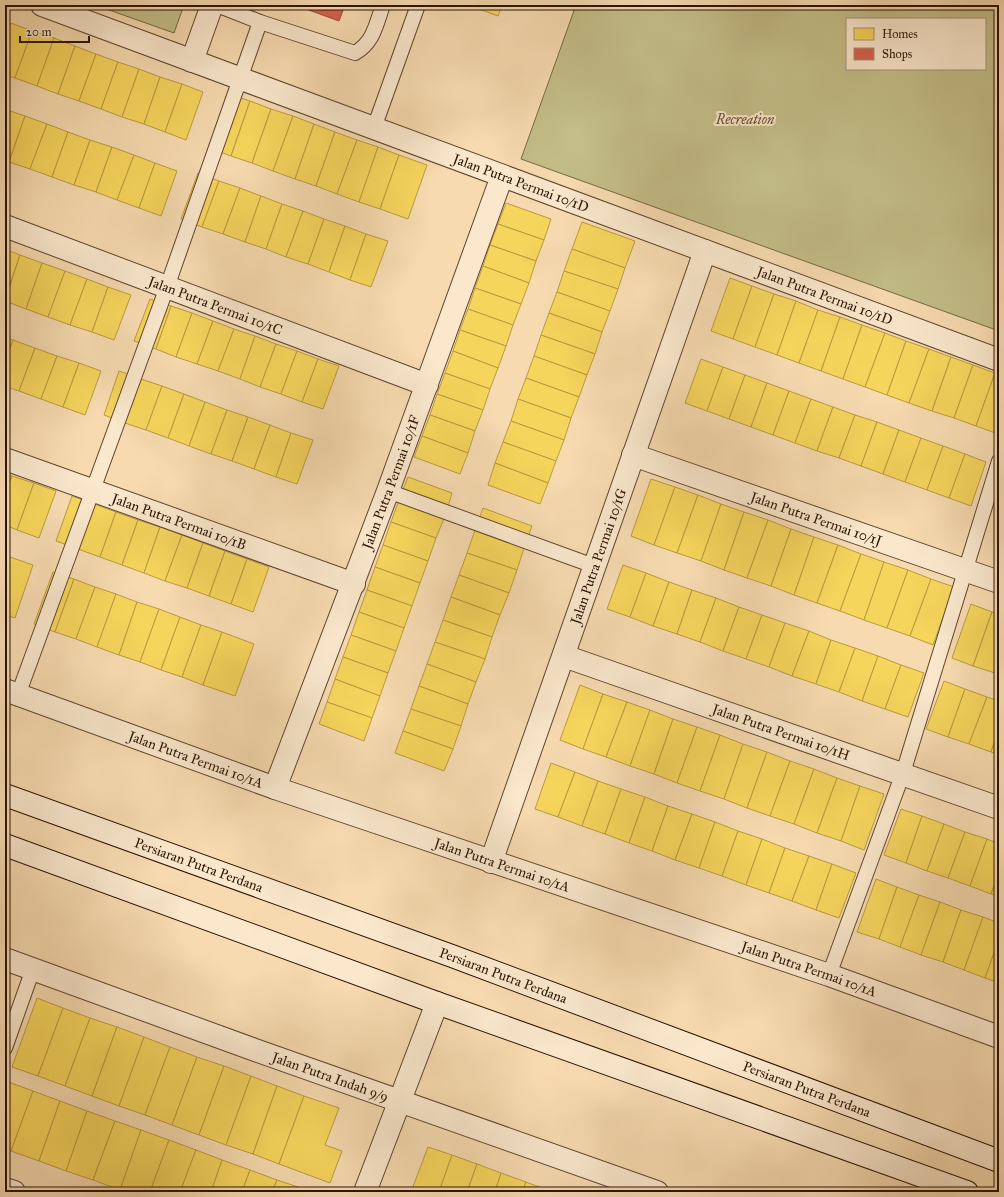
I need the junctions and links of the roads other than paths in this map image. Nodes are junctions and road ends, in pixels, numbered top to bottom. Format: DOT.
graph roads {
  1 [pos="42,5"];
  2 [pos="212,5"];
  3 [pos="217,5"];
  4 [pos="383,5"];
  5 [pos="418,5"];
  6 [pos="260,22"];
  7 [pos="192,61"];
  8 [pos="239,78"];
  9 [pos="374,128"];
  10 [pos="502,176"];
  11 [pos="5,226"];
  12 [pos="705,251"];
  13 [pos="167,287"];
  14 [pos="999,360"];
  15 [pos="427,385"];
  16 [pos="633,455"];
  17 [pos="5,459"];
  18 [pos="999,461"];
  19 [pos="92,489"];
  20 [pos="388,491"];
  21 [pos="594,566"];
  22 [pos="965,570"];
  23 [pos="999,582"];
  24 [pos="354,584"];
  25 [pos="564,656"];
  26 [pos="11,693"];
  27 [pos="903,773"];
  28 [pos="275,788"];
  29 [pos="5,795"];
  30 [pos="999,808"];
  31 [pos="5,845"];
  32 [pos="491,862"];
  33 [pos="5,960"];
  34 [pos="33,969"];
  35 [pos="829,975"];
  36 [pos="437,1004"];
  37 [pos="999,1037"];
  38 [pos="5,1048"];
  39 [pos="400,1101"];
  40 [pos="999,1162"];
  41 [pos="5,1189"];
  42 [pos="14,1192"];
  43 [pos="365,1192"];
  44 [pos="657,1192"];
  45 [pos="967,1192"];
  1 -- 7 [label="street, Jalan Putra Permai 10/1D"];
  2 -- 7 [label="street"];
  3 -- 6 [label="lane"];
  4 -- 6 [label="lane"];
  5 -- 9 [label="lane"];
  6 -- 8 [label="lane"];
  7 -- 8 [label="street, Jalan Putra Permai 10/1D"];
  8 -- 9 [label="street, Jalan Putra Permai 10/1D"];
  8 -- 13 [label="lane"];
  9 -- 10 [label="street, Jalan Putra Permai 10/1D"];
  10 -- 12 [label="street, Jalan Putra Permai 10/1D"];
  10 -- 15 [label="street, Jalan Putra Permai 10/1F"];
  11 -- 13 [label="street, Jalan Putra Permai 10/1C"];
  12 -- 14 [label="street, Jalan Putra Permai 10/1D"];
  12 -- 16 [label="street, Jalan Putra Permai 10/1G"];
  13 -- 15 [label="street, Jalan Putra Permai 10/1C"];
  13 -- 19 [label="lane"];
  15 -- 20 [label="street, Jalan Putra Permai 10/1F"];
  16 -- 21 [label="street, Jalan Putra Permai 10/1G"];
  16 -- 22 [label="street, Jalan Putra Permai 10/1J"];
  17 -- 19 [label="street, Jalan Putra Permai 10/1B"];
  18 -- 22 [label="lane"];
  19 -- 24 [label="street, Jalan Putra Permai 10/1B"];
  19 -- 26 [label="lane"];
  20 -- 21 [label="lane"];
  20 -- 24 [label="street, Jalan Putra Permai 10/1F"];
  21 -- 25 [label="street, Jalan Putra Permai 10/1G"];
  22 -- 23 [label="street, Jalan Putra Permai 10/1J"];
  22 -- 27 [label="lane"];
  24 -- 28 [label="street, Jalan Putra Permai 10/1F"];
  25 -- 27 [label="street, Jalan Putra Permai 10/1H"];
  25 -- 32 [label="street, Jalan Putra Permai 10/1G"];
  26 -- 28 [label="street, Jalan Putra Permai 10/1A"];
  27 -- 30 [label="street, Jalan Putra Permai 10/1H"];
  27 -- 35 [label="lane"];
  28 -- 32 [label="street, Jalan Putra Permai 10/1A"];
  29 -- 40 [label="street, Persiaran Putra Perdana"];
  31 -- 36 [label="street"];
  32 -- 35 [label="street, Jalan Putra Permai 10/1A"];
  33 -- 34 [label="street, Jalan Putra Indah 9/9"];
  34 -- 38 [label="lane"];
  34 -- 39 [label="street, Jalan Putra Indah 9/9"];
  35 -- 37 [label="street, Jalan Putra Permai 10/1A"];
  36 -- 39 [label="street"];
  36 -- 45 [label="street"];
  39 -- 43 [label="street"];
  39 -- 44 [label="street, Jalan Putra Indah 9/9"];
  41 -- 42 [label="street"];
}
